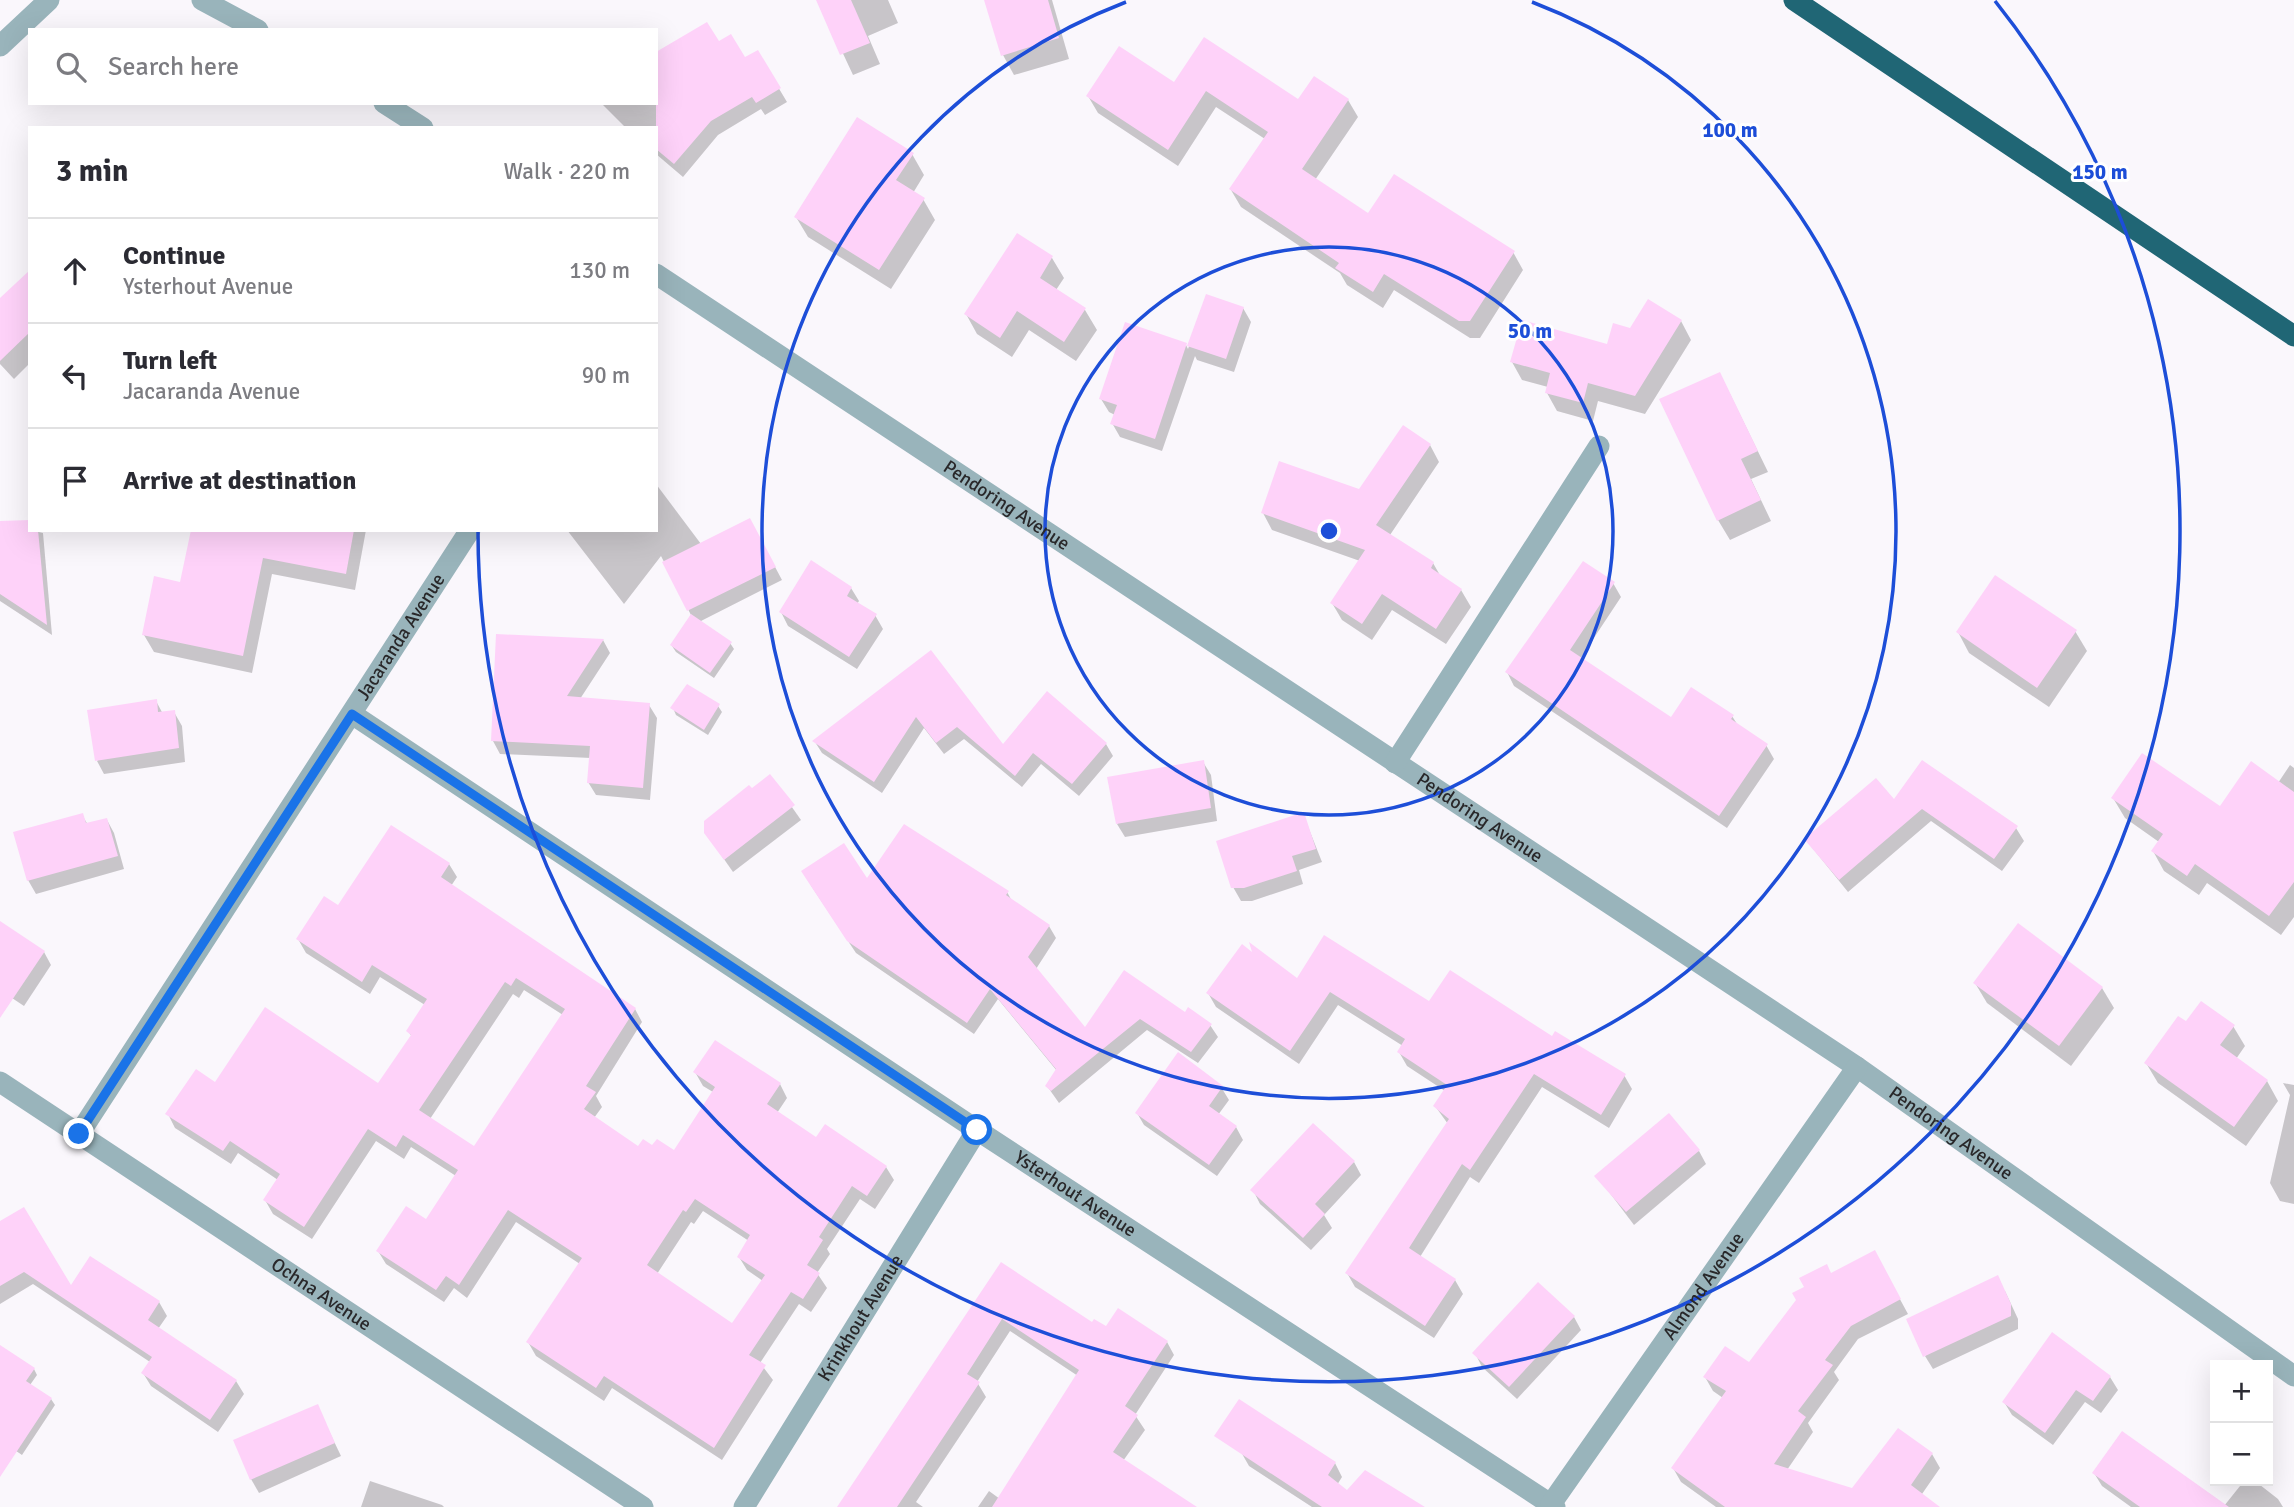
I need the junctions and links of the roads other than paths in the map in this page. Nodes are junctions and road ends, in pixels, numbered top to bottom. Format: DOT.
graph roads {
  1 [pos="49,0"];
  2 [pos="202,0"];
  3 [pos="1794,0"];
  4 [pos="254,28"];
  5 [pos="0,46"];
  6 [pos="387,105"];
  7 [pos="420,126"];
  8 [pos="658,275"];
  9 [pos="2294,336"];
  10 [pos="1599,446"];
  11 [pos="470,532"];
  12 [pos="352,714"];
  13 [pos="1395,763"];
  14 [pos="1857,1067"];
  15 [pos="0,1082"];
  16 [pos="977,1130"];
  17 [pos="79,1134"];
  18 [pos="2294,1376"];
  19 [pos="1553,1506"];
  20 [pos="643,1507"];
  21 [pos="744,1507"];
  1 -- 5 [label="street"];
  2 -- 4 [label="street"];
  3 -- 9 [label="highway"];
  6 -- 7 [label="street"];
  8 -- 13 [label="street, Pendoring Avenue"];
  10 -- 13 [label="street"];
  11 -- 12 [label="street, Jacaranda Avenue"];
  12 -- 16 [label="street, Ysterhout Avenue"];
  12 -- 17 [label="street, Jacaranda Avenue"];
  13 -- 14 [label="street, Pendoring Avenue"];
  14 -- 18 [label="street, Pendoring Avenue"];
  14 -- 19 [label="street, Almond Avenue"];
  15 -- 17 [label="street, Ochna Avenue"];
  16 -- 19 [label="street, Ysterhout Avenue"];
  16 -- 21 [label="street, Krinkhout Avenue"];
  17 -- 20 [label="street, Ochna Avenue"];
}
